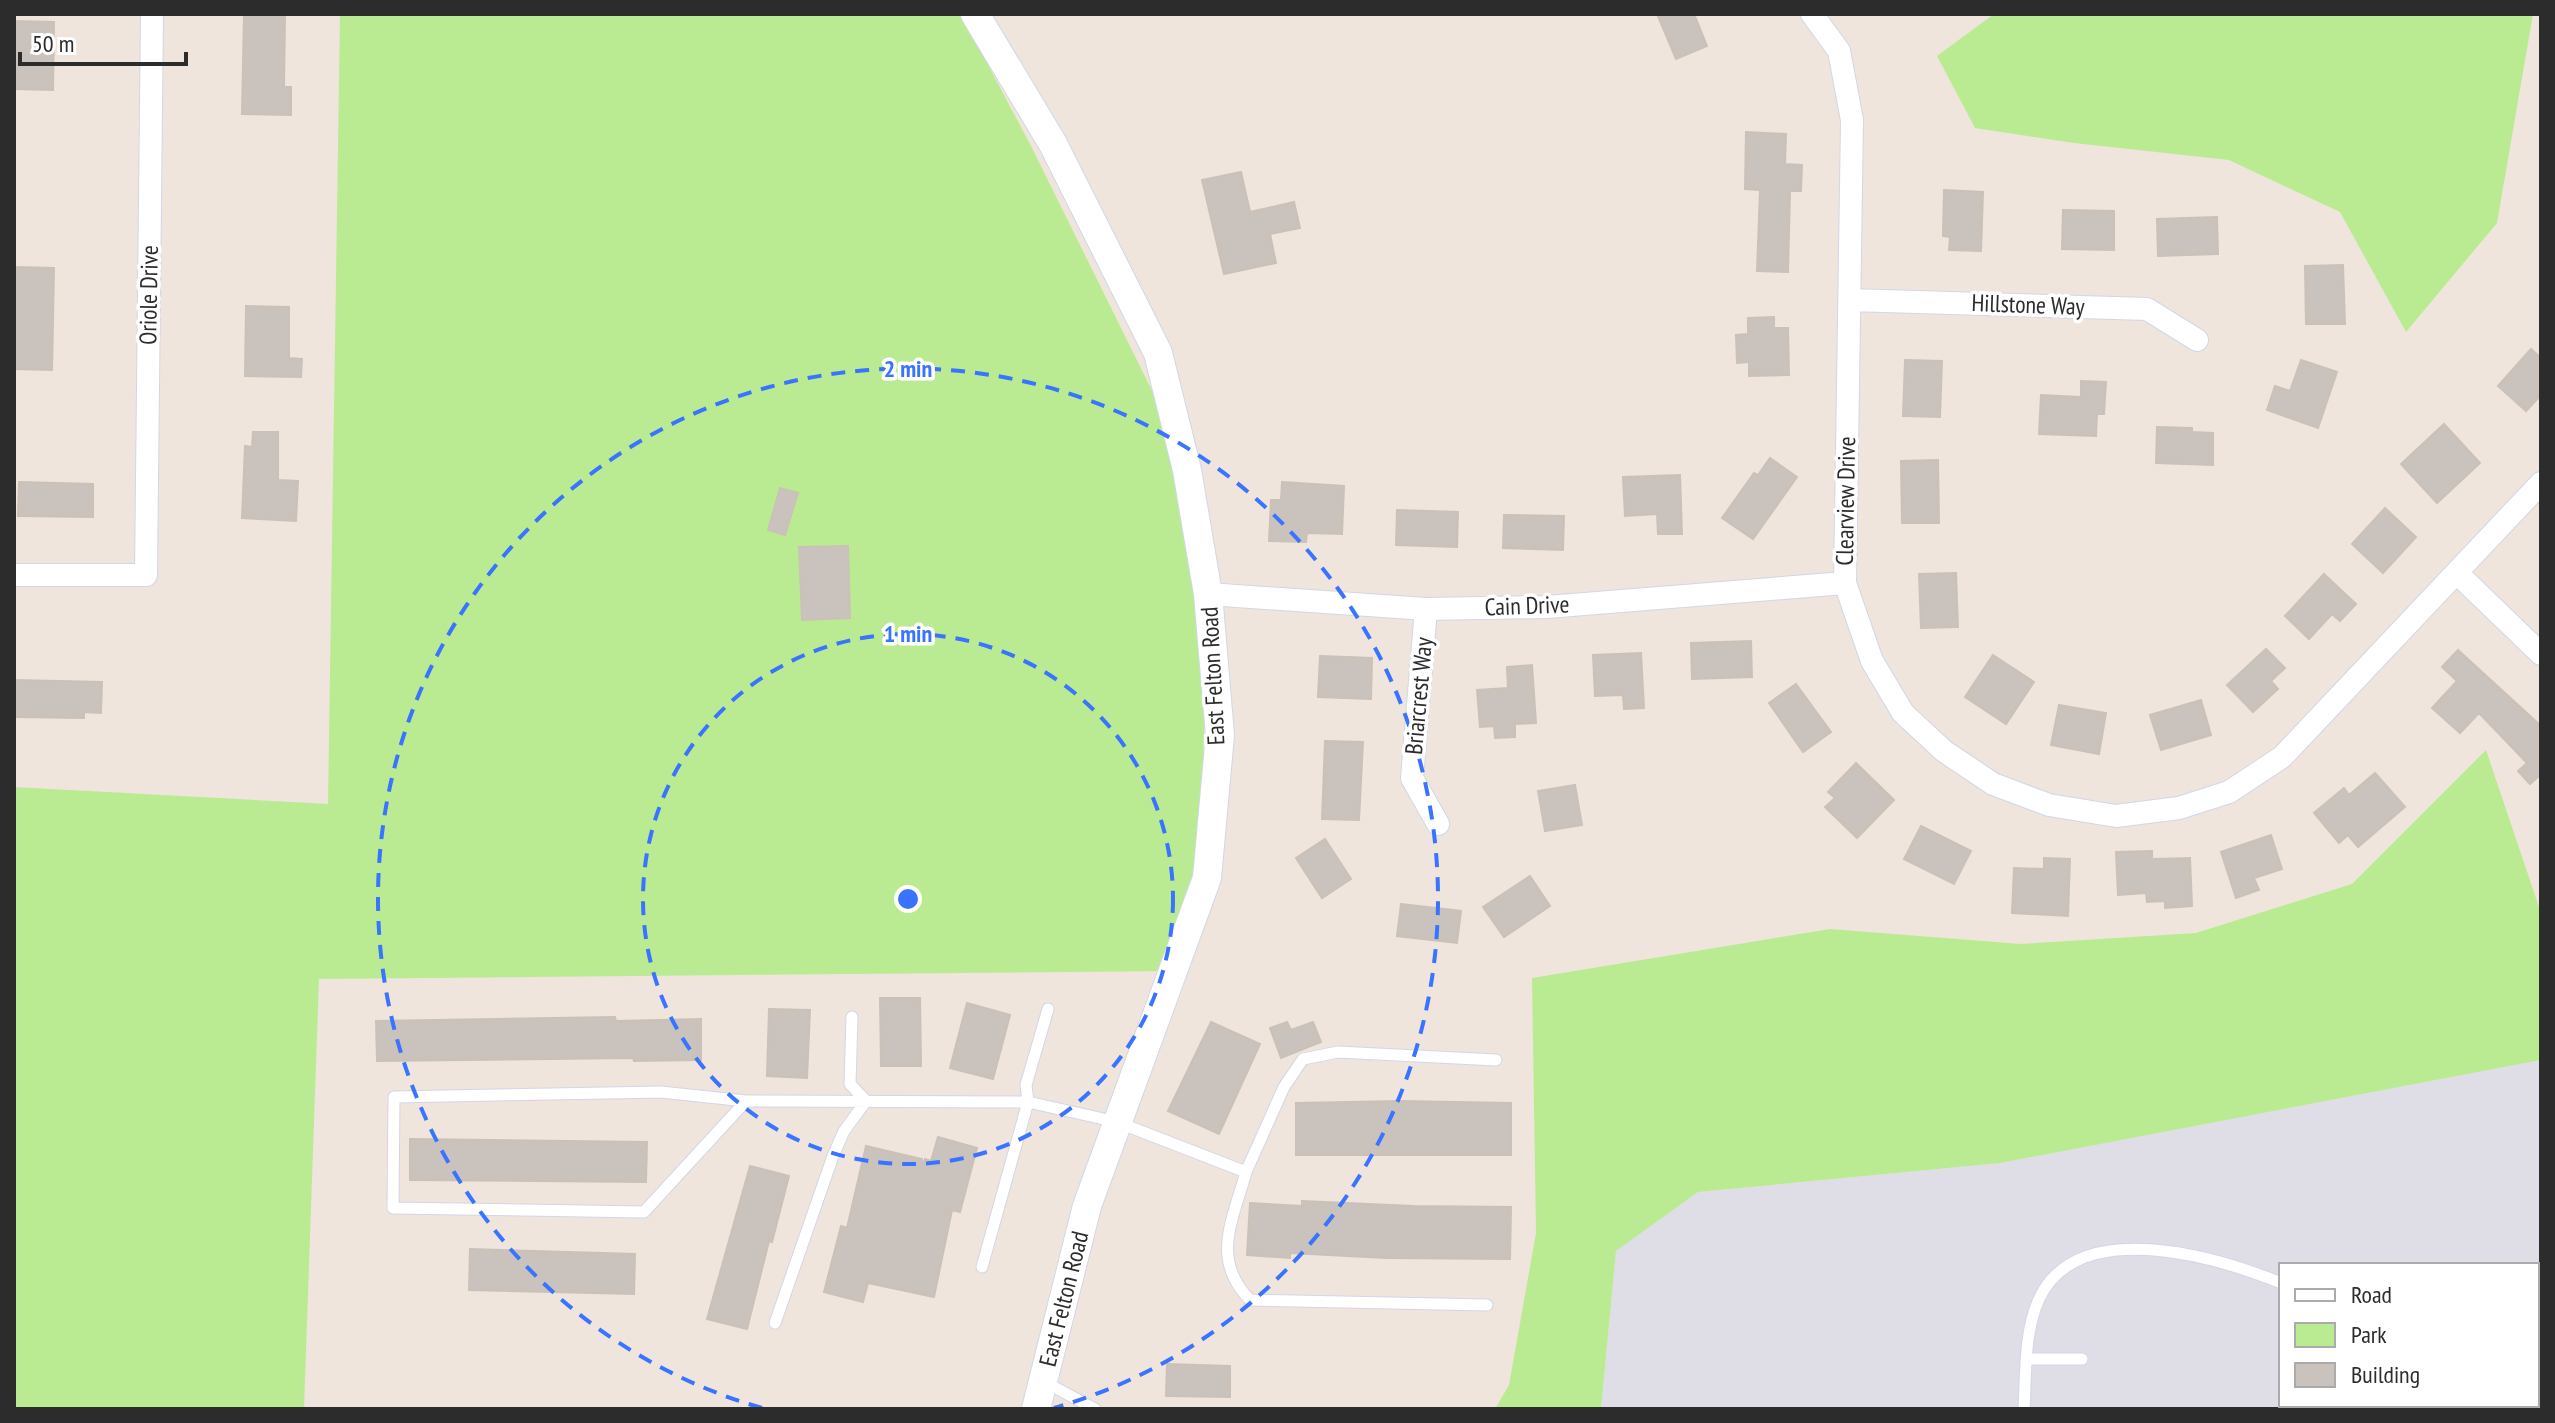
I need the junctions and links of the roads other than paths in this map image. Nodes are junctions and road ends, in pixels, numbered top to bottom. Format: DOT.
graph roads {
  1 [pos="152,14"];
  2 [pos="975,14"];
  3 [pos="1812,14"];
  4 [pos="1850,300"];
  5 [pos="2197,340"];
  6 [pos="2541,483"];
  7 [pos="2457,573"];
  8 [pos="14,575"];
  9 [pos="1845,583"];
  10 [pos="1208,594"];
  11 [pos="1426,609"];
  12 [pos="2541,654"];
  13 [pos="1438,824"];
  14 [pos="1048,1009"];
  15 [pos="852,1017"];
  16 [pos="1496,1060"];
  17 [pos="746,1101"];
  18 [pos="866,1101"];
  19 [pos="1028,1102"];
  20 [pos="1117,1122"];
  21 [pos="1246,1172"];
  22 [pos="982,1267"];
  23 [pos="2279,1282"];
  24 [pos="1487,1305"];
  25 [pos="775,1323"];
  26 [pos="2027,1359"];
  27 [pos="2082,1359"];
  28 [pos="1043,1381"];
  29 [pos="1036,1409"];
  30 [pos="1095,1409"];
  31 [pos="2024,1409"];
  1 -- 8 [label="street, Oriole Drive"];
  2 -- 10 [label="street, East Felton Road"];
  3 -- 4 [label="street, Clearview Drive"];
  4 -- 5 [label="street, Hillstone Way"];
  4 -- 9 [label="street, Clearview Drive"];
  6 -- 7 [label="street, Clearview Drive"];
  7 -- 9 [label="street, Clearview Drive"];
  7 -- 12 [label="street"];
  9 -- 11 [label="street, Cain Drive"];
  10 -- 11 [label="street, Cain Drive"];
  10 -- 20 [label="street, East Felton Road"];
  11 -- 13 [label="street, Briarcrest Way"];
  14 -- 19 [label="lane"];
  15 -- 18 [label="lane"];
  16 -- 21 [label="lane"];
  17 -- 17 [label="lane"];
  17 -- 18 [label="lane"];
  18 -- 19 [label="lane"];
  18 -- 25 [label="lane"];
  19 -- 20 [label="lane"];
  19 -- 22 [label="lane"];
  20 -- 21 [label="lane"];
  20 -- 28 [label="street, East Felton Road"];
  21 -- 24 [label="lane"];
  23 -- 26 [label="lane"];
  26 -- 27 [label="lane"];
  26 -- 31 [label="lane"];
  28 -- 29 [label="street, East Felton Road"];
  28 -- 30 [label="lane"];
}
